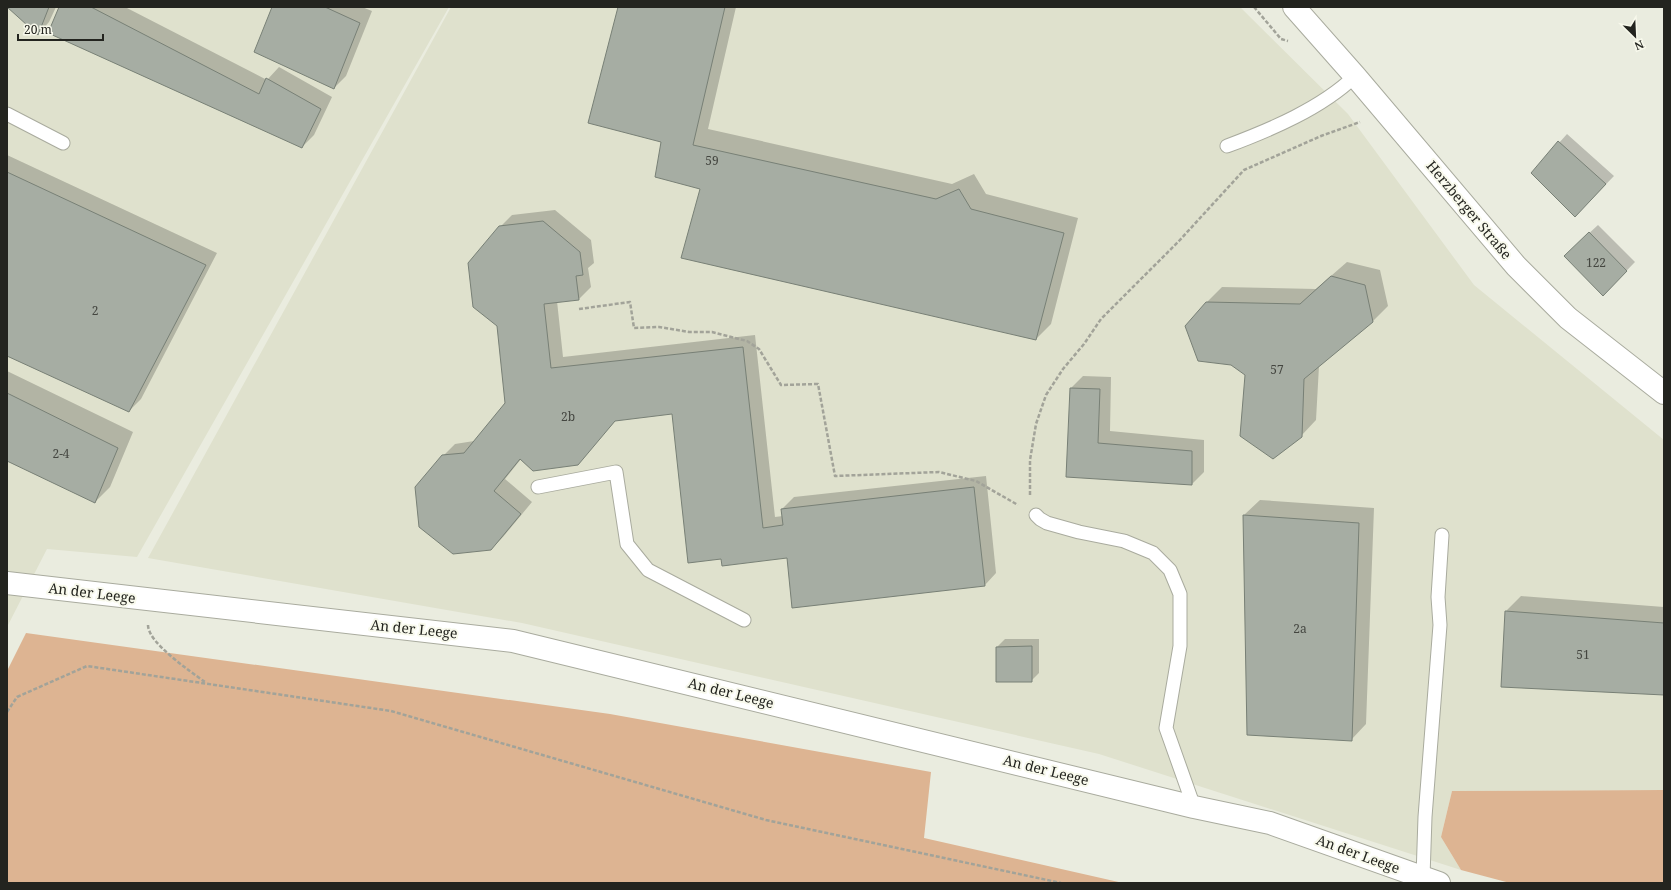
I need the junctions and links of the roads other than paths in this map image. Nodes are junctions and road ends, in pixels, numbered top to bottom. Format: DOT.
graph roads {
  1 [pos="1294,7"];
  2 [pos="1355,76"];
  3 [pos="7,114"];
  4 [pos="63,143"];
  5 [pos="1227,146"];
  6 [pos="1664,393"];
  7 [pos="538,487"];
  8 [pos="1036,515"];
  9 [pos="1442,535"];
  10 [pos="7,583"];
  11 [pos="744,620"];
  12 [pos="1194,807"];
  13 [pos="1431,880"];
  1 -- 2 [label="street, Herzberger Straße"];
  2 -- 5 [label="lane"];
  2 -- 6 [label="street, Herzberger Straße"];
  3 -- 4 [label="lane"];
  7 -- 11 [label="lane"];
  8 -- 12 [label="lane"];
  9 -- 13 [label="lane"];
  10 -- 12 [label="street, An der Leege"];
  12 -- 13 [label="street, An der Leege"];
}
